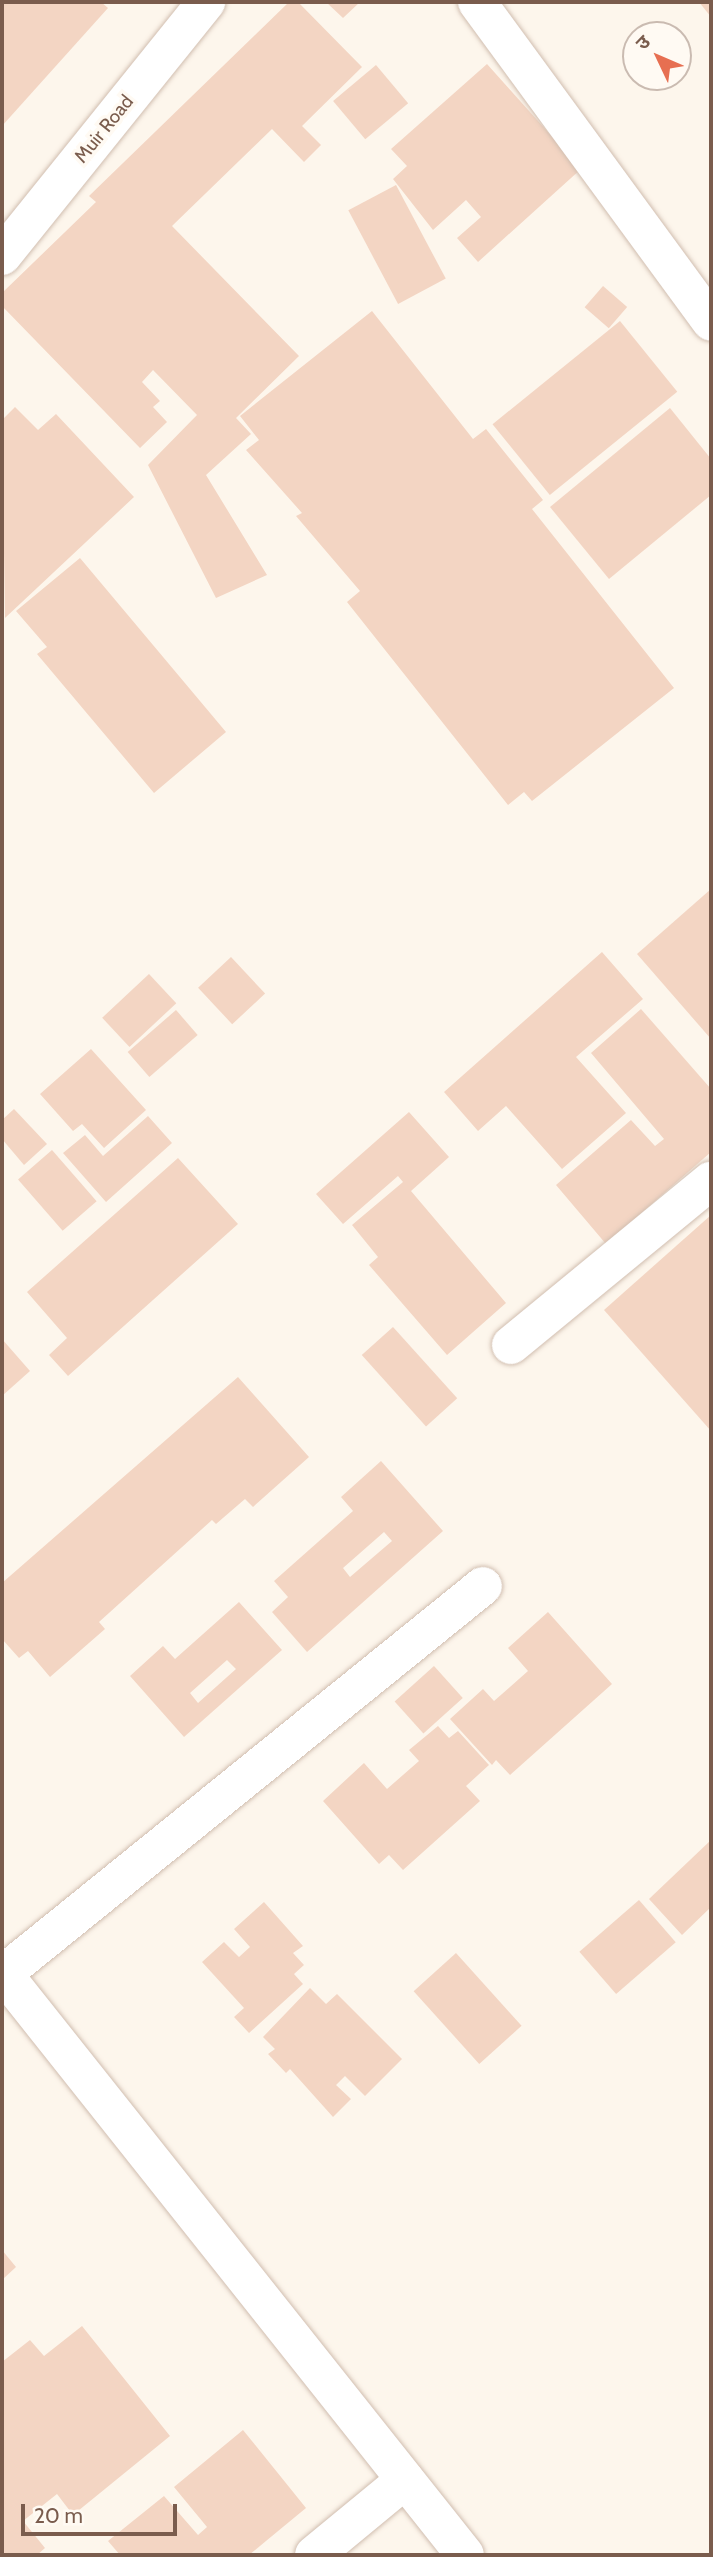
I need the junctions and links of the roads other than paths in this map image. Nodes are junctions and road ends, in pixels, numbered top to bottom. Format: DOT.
graph roads {
  1 [pos="206,2"];
  2 [pos="477,2"];
  3 [pos="2,256"];
  4 [pos="711,322"];
  5 [pos="711,1181"];
  6 [pos="511,1345"];
  7 [pos="483,1586"];
  8 [pos="3,1973"];
  9 [pos="405,2480"];
  10 [pos="314,2555"];
  11 [pos="465,2555"];
  1 -- 3 [label="street, Muir Road"];
  2 -- 4 [label="street"];
  5 -- 6 [label="street"];
  7 -- 8 [label="street"];
  8 -- 9 [label="street"];
  9 -- 10 [label="street"];
  9 -- 11 [label="street"];
}
